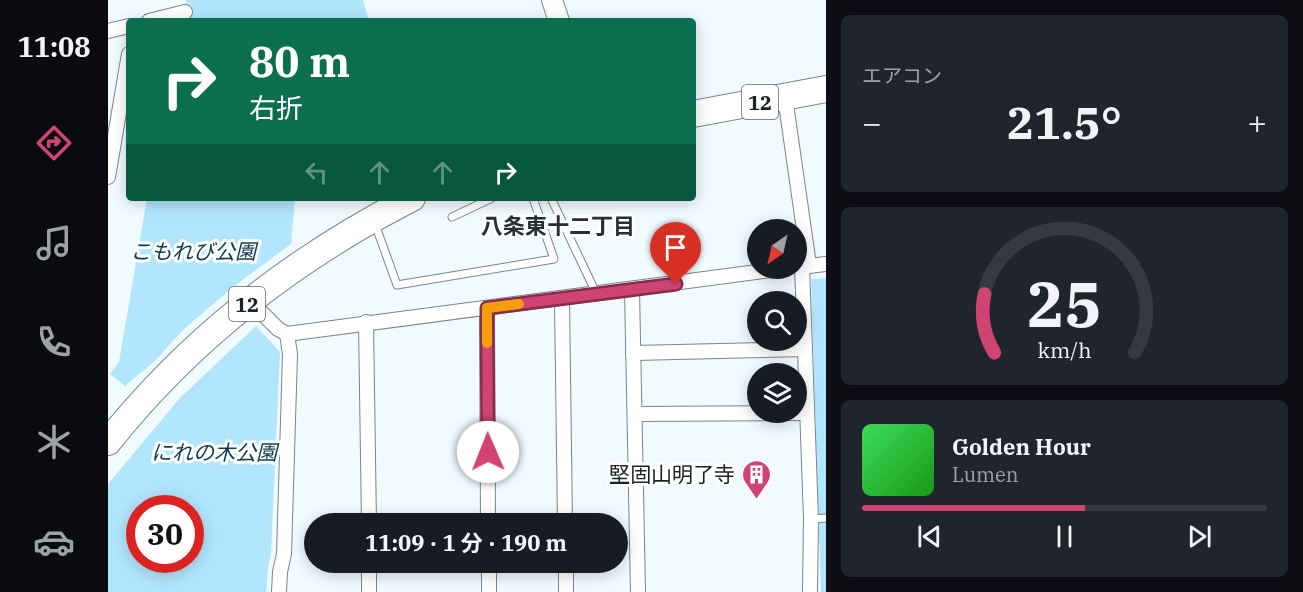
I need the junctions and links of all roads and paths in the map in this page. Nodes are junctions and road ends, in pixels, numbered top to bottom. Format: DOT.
graph roads {
  1 [pos="552,0"];
  2 [pos="185,12"];
  3 [pos="161,18"];
  4 [pos="559,18"];
  5 [pos="126,27"];
  6 [pos="108,32"];
  7 [pos="126,72"];
  8 [pos="826,89"];
  9 [pos="785,97"];
  10 [pos="696,113"];
  11 [pos="108,177"];
  12 [pos="407,201"];
  13 [pos="486,201"];
  14 [pos="534,201"];
  15 [pos="552,201"];
  16 [pos="452,217"];
  17 [pos="374,219"];
  18 [pos="797,219"];
  19 [pos="826,264"];
  20 [pos="807,266"];
  21 [pos="747,274"];
  22 [pos="632,290"];
  23 [pos="597,295"];
  24 [pos="562,299"];
  25 [pos="250,301"];
  26 [pos="487,308"];
  27 [pos="366,322"];
  28 [pos="287,334"];
  29 [pos="747,350"];
  30 [pos="633,353"];
  31 [pos="747,413"];
  32 [pos="807,413"];
  33 [pos="635,414"];
  34 [pos="108,442"];
  35 [pos="369,513"];
  36 [pos="488,513"];
  37 [pos="565,513"];
  38 [pos="826,518"];
  39 [pos="811,519"];
  40 [pos="369,573"];
  41 [pos="489,573"];
  42 [pos="566,573"];
  43 [pos="279,592"];
  44 [pos="369,592"];
  45 [pos="489,592"];
  46 [pos="566,592"];
  47 [pos="638,592"];
  48 [pos="810,592"];
  1 -- 4 [label="street"];
  2 -- 3 [label="street"];
  5 -- 6 [label="street"];
  7 -- 11 [label="street"];
  8 -- 9 [label="highway, 12"];
  9 -- 10 [label="highway, 12"];
  9 -- 18 [label="street"];
  12 -- 17 [label="highway, 12"];
  13 -- 16 [label="lane"];
  14 -- 17 [label="lane"];
  15 -- 23 [label="lane"];
  17 -- 25 [label="highway, 12"];
  19 -- 20 [label="street"];
  21 -- 22 [label="street"];
  22 -- 23 [label="street"];
  22 -- 30 [label="street"];
  23 -- 24 [label="street"];
  24 -- 26 [label="street"];
  24 -- 37 [label="street"];
  25 -- 28 [label="street"];
  25 -- 34 [label="highway, 12"];
  26 -- 27 [label="street"];
  26 -- 36 [label="street"];
  27 -- 28 [label="street"];
  27 -- 35 [label="street"];
  28 -- 43 [label="street"];
  29 -- 30 [label="street"];
  30 -- 33 [label="street"];
  31 -- 33 [label="street"];
  32 -- 39 [label="street"];
  33 -- 47 [label="street"];
  38 -- 39 [label="lane"];
  39 -- 48 [label="street"];
  40 -- 44 [label="street"];
  41 -- 45 [label="street"];
  42 -- 46 [label="street"];
}
